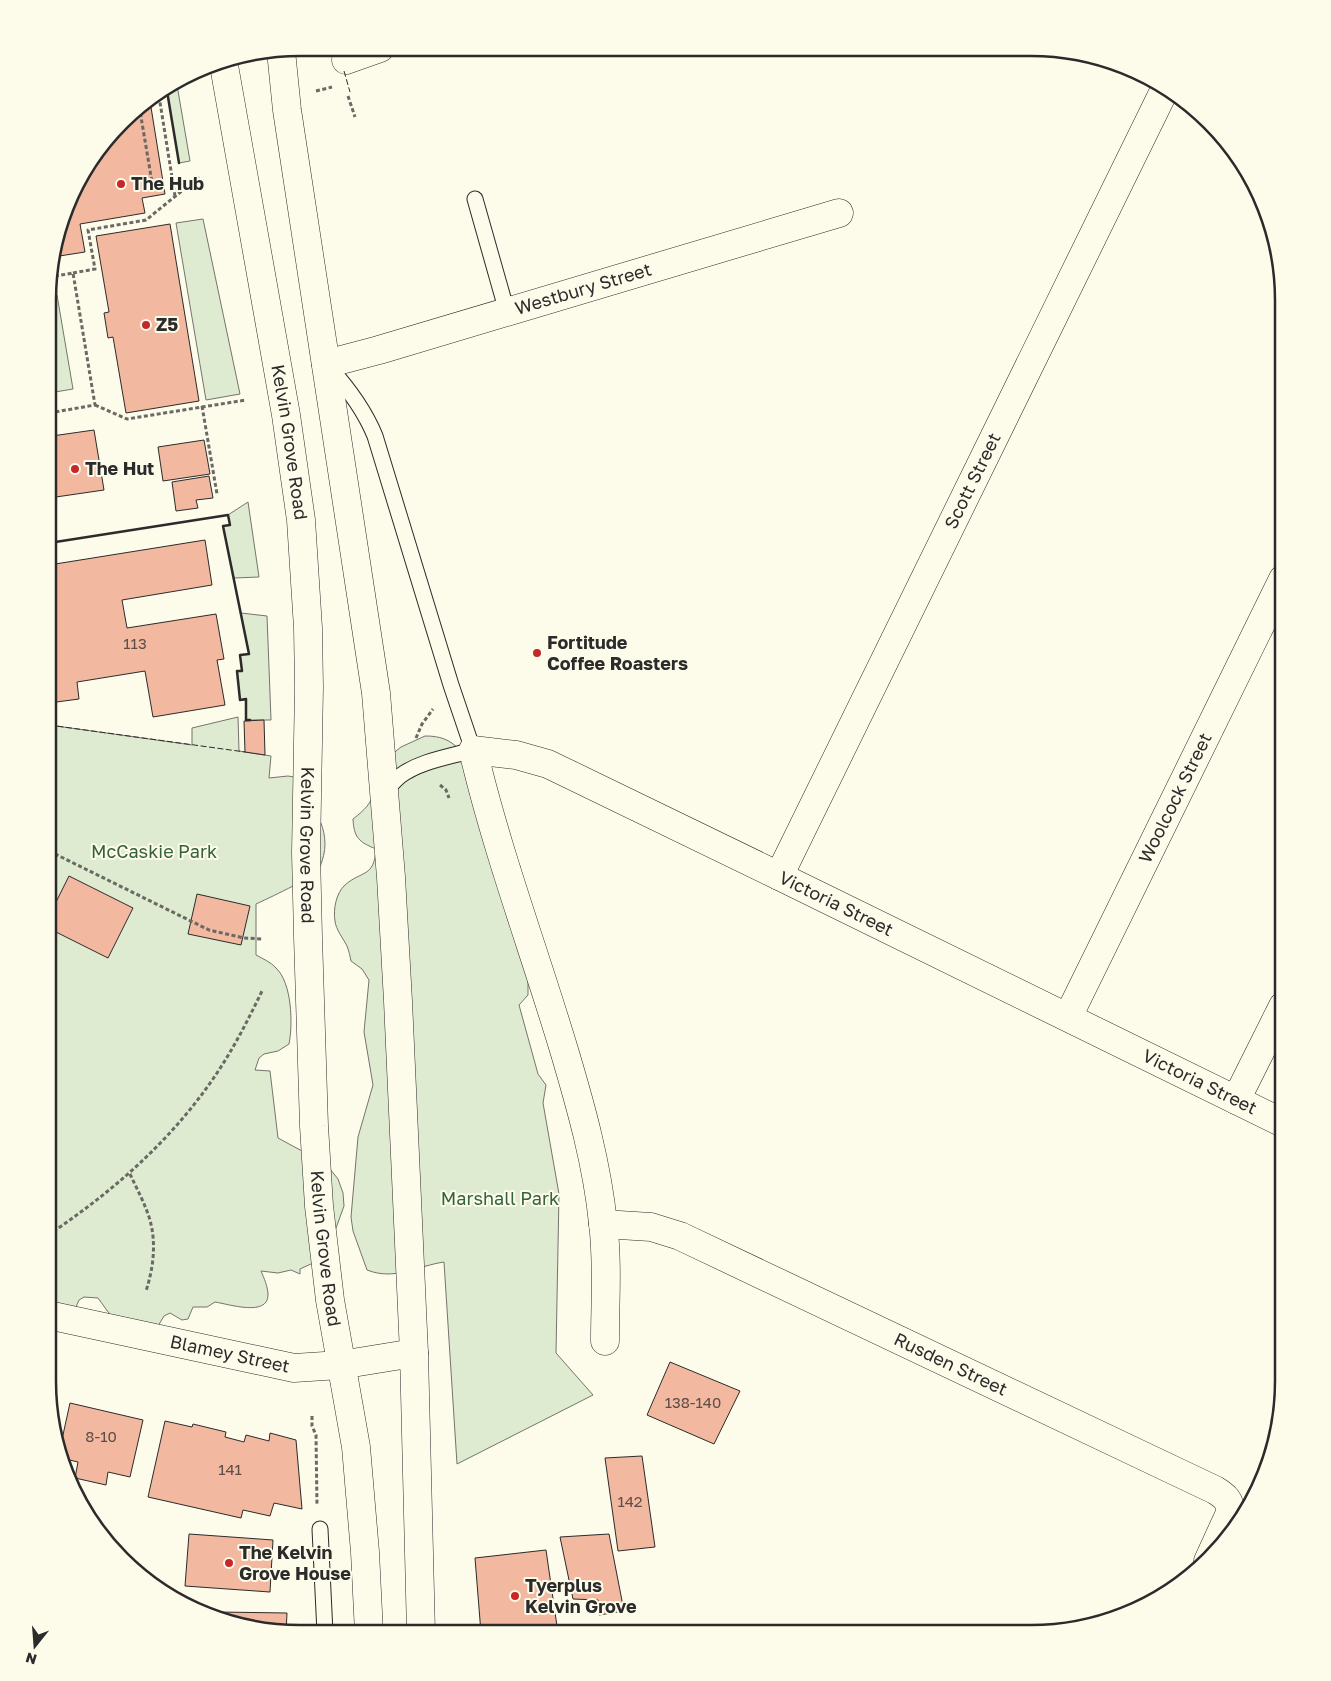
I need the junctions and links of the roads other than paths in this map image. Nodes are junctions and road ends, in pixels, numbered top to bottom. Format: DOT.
graph roads {
  1 [pos="357,56"];
  2 [pos="282,57"];
  3 [pos="346,60"];
  4 [pos="224,68"];
  5 [pos="1162,95"];
  6 [pos="475,199"];
  7 [pos="839,213"];
  8 [pos="507,312"];
  9 [pos="326,364"];
  10 [pos="1275,595"];
  11 [pos="473,750"];
  12 [pos="383,793"];
  13 [pos="779,876"];
  14 [pos="1068,1018"];
  15 [pos="1275,1022"];
  16 [pos="1236,1100"];
  17 [pos="1275,1119"];
  18 [pos="603,1224"];
  19 [pos="56,1317"];
  20 [pos="604,1340"];
  21 [pos="414,1353"];
  22 [pos="340,1364"];
  23 [pos="320,1529"];
  24 [pos="1221,1533"];
  25 [pos="325,1625"];
  26 [pos="369,1625"];
  27 [pos="421,1625"];
  1 -- 3 [label="street"];
  2 -- 9 [label="street"];
  4 -- 22 [label="street, Kelvin Grove Road"];
  5 -- 13 [label="street, Scott Street"];
  6 -- 8 [label="lane"];
  7 -- 8 [label="street, Westbury Street"];
  8 -- 9 [label="street, Westbury Street"];
  9 -- 11 [label="lane"];
  9 -- 12 [label="street"];
  10 -- 14 [label="street, Woolcock Street"];
  11 -- 12 [label="lane, Victoria Street"];
  11 -- 13 [label="street, Victoria Street"];
  11 -- 18 [label="street"];
  12 -- 21 [label="street"];
  13 -- 14 [label="street, Victoria Street"];
  14 -- 16 [label="street, Victoria Street"];
  15 -- 16 [label="street"];
  16 -- 17 [label="street, Victoria Street"];
  18 -- 20 [label="street"];
  18 -- 24 [label="street, Rusden Street"];
  19 -- 22 [label="street, Blamey Street"];
  21 -- 22 [label="street, Blamey Street"];
  21 -- 27 [label="street"];
  22 -- 26 [label="street, Kelvin Grove Road"];
  23 -- 25 [label="lane"];
}
